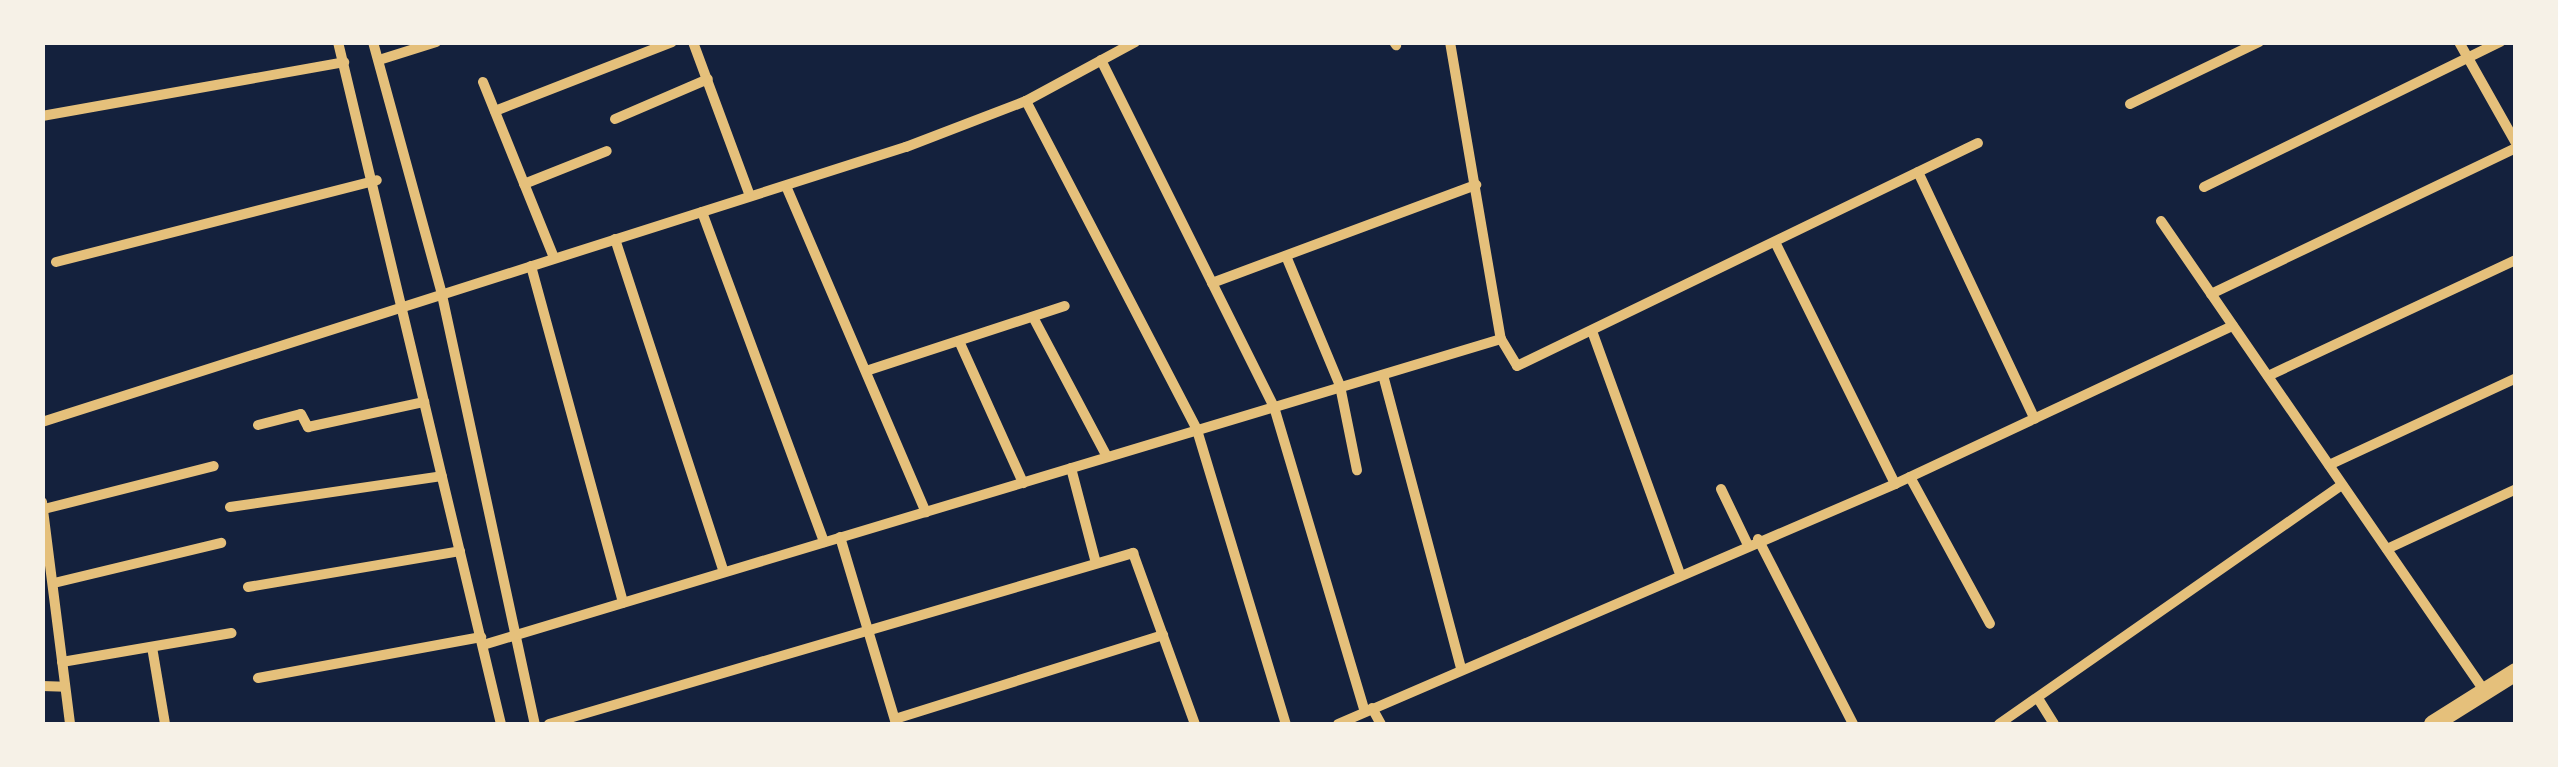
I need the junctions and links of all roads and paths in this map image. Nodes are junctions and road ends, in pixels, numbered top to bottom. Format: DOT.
graph roads {
  1 [pos="338,42"];
  2 [pos="373,42"];
  3 [pos="436,42"];
  4 [pos="672,42"];
  5 [pos="694,42"];
  6 [pos="1135,42"];
  7 [pos="1450,42"];
  8 [pos="2259,42"];
  9 [pos="2459,42"];
  10 [pos="2500,42"];
  11 [pos="2468,58"];
  12 [pos="379,60"];
  13 [pos="1101,60"];
  14 [pos="344,62"];
  15 [pos="708,79"];
  16 [pos="483,82"];
  17 [pos="1026,101"];
  18 [pos="2130,104"];
  19 [pos="495,111"];
  20 [pos="42,116"];
  21 [pos="615,119"];
  22 [pos="1978,142"];
  23 [pos="2516,146"];
  24 [pos="607,151"];
  25 [pos="1918,172"];
  26 [pos="377,180"];
  27 [pos="524,184"];
  28 [pos="1476,185"];
  29 [pos="786,186"];
  30 [pos="2204,187"];
  31 [pos="750,196"];
  32 [pos="702,212"];
  33 [pos="2161,221"];
  34 [pos="615,239"];
  35 [pos="1775,242"];
  36 [pos="1286,256"];
  37 [pos="554,258"];
  38 [pos="2516,260"];
  39 [pos="56,262"];
  40 [pos="531,266"];
  41 [pos="1212,284"];
  42 [pos="2211,294"];
  43 [pos="442,295"];
  44 [pos="1065,306"];
  45 [pos="404,312"];
  46 [pos="1034,316"];
  47 [pos="2234,326"];
  48 [pos="1592,331"];
  49 [pos="1501,339"];
  50 [pos="959,341"];
  51 [pos="866,372"];
  52 [pos="1383,374"];
  53 [pos="2268,376"];
  54 [pos="2516,378"];
  55 [pos="1340,386"];
  56 [pos="424,402"];
  57 [pos="1274,407"];
  58 [pos="2035,419"];
  59 [pos="42,422"];
  60 [pos="258,424"];
  61 [pos="1197,430"];
  62 [pos="1107,457"];
  63 [pos="2329,465"];
  64 [pos="214,466"];
  65 [pos="1072,468"];
  66 [pos="1356,470"];
  67 [pos="442,476"];
  68 [pos="1910,477"];
  69 [pos="1023,483"];
  70 [pos="1895,484"];
  71 [pos="2342,485"];
  72 [pos="1721,489"];
  73 [pos="2516,489"];
  74 [pos="43,506"];
  75 [pos="230,507"];
  76 [pos="926,512"];
  77 [pos="840,538"];
  78 [pos="1752,541"];
  79 [pos="824,542"];
  80 [pos="221,543"];
  81 [pos="2386,549"];
  82 [pos="460,551"];
  83 [pos="1096,563"];
  84 [pos="1679,571"];
  85 [pos="724,572"];
  86 [pos="54,583"];
  87 [pos="248,587"];
  88 [pos="622,603"];
  89 [pos="1990,624"];
  90 [pos="868,629"];
  91 [pos="232,633"];
  92 [pos="515,635"];
  93 [pos="1164,635"];
  94 [pos="482,641"];
  95 [pos="152,646"];
  96 [pos="62,662"];
  97 [pos="1461,668"];
  98 [pos="2516,672"];
  99 [pos="258,678"];
  100 [pos="42,686"];
  101 [pos="64,687"];
  102 [pos="2483,689"];
  103 [pos="2039,700"];
  104 [pos="1368,710"];
  105 [pos="895,722"];
  106 [pos="1194,722"];
  107 [pos="70,724"];
  108 [pos="165,724"];
  109 [pos="501,724"];
  110 [pos="535,724"];
  111 [pos="550,724"];
  112 [pos="1178,724"];
  113 [pos="1286,724"];
  114 [pos="1338,724"];
  115 [pos="1381,724"];
  116 [pos="1853,724"];
  117 [pos="1999,724"];
  118 [pos="2054,724"];
  119 [pos="2433,724"];
  1 -- 14 [label="street"];
  2 -- 12 [label="street"];
  3 -- 12 [label="street"];
  4 -- 19 [label="street"];
  5 -- 15 [label="street"];
  6 -- 13 [label="street"];
  7 -- 28 [label="street"];
  8 -- 18 [label="street"];
  9 -- 11 [label="street"];
  10 -- 11 [label="street"];
  11 -- 23 [label="street"];
  11 -- 30 [label="street"];
  12 -- 43 [label="street"];
  13 -- 17 [label="street"];
  13 -- 41 [label="street"];
  14 -- 20 [label="street"];
  14 -- 26 [label="street"];
  15 -- 21 [label="street"];
  15 -- 31 [label="street"];
  16 -- 19 [label="street"];
  17 -- 29 [label="street"];
  17 -- 61 [label="street"];
  19 -- 27 [label="street"];
  22 -- 25 [label="street"];
  23 -- 42 [label="street"];
  24 -- 27 [label="street"];
  25 -- 35 [label="street"];
  25 -- 58 [label="street"];
  26 -- 39 [label="street"];
  26 -- 45 [label="street"];
  27 -- 37 [label="street"];
  28 -- 36 [label="street"];
  28 -- 49 [label="street"];
  29 -- 31 [label="street"];
  29 -- 51 [label="street"];
  31 -- 32 [label="street"];
  32 -- 34 [label="street"];
  32 -- 79 [label="street"];
  33 -- 42 [label="street"];
  34 -- 37 [label="street"];
  34 -- 85 [label="street"];
  35 -- 48 [label="street"];
  35 -- 70 [label="street"];
  36 -- 41 [label="street"];
  36 -- 55 [label="street"];
  37 -- 40 [label="street"];
  38 -- 53 [label="street"];
  40 -- 43 [label="street"];
  40 -- 88 [label="street"];
  41 -- 57 [label="street"];
  42 -- 47 [label="street"];
  43 -- 45 [label="street"];
  43 -- 92 [label="street"];
  44 -- 46 [label="street"];
  45 -- 56 [label="street"];
  45 -- 59 [label="street"];
  46 -- 50 [label="street"];
  46 -- 62 [label="street"];
  47 -- 53 [label="street"];
  47 -- 58 [label="street"];
  48 -- 49 [label="street"];
  48 -- 84 [label="street"];
  49 -- 52 [label="street"];
  50 -- 51 [label="street"];
  50 -- 69 [label="street"];
  51 -- 76 [label="street"];
  52 -- 55 [label="street"];
  52 -- 97 [label="street"];
  53 -- 63 [label="street"];
  54 -- 63 [label="street"];
  55 -- 57 [label="street"];
  55 -- 66 [label="street"];
  56 -- 60 [label="street"];
  56 -- 67 [label="street"];
  57 -- 61 [label="street"];
  57 -- 104 [label="street"];
  58 -- 68 [label="street"];
  61 -- 62 [label="street"];
  61 -- 113 [label="street"];
  62 -- 65 [label="street"];
  63 -- 71 [label="street"];
  64 -- 74 [label="street"];
  65 -- 69 [label="street"];
  65 -- 83 [label="street"];
  67 -- 75 [label="street"];
  67 -- 82 [label="street"];
  68 -- 70 [label="street"];
  68 -- 89 [label="street"];
  69 -- 76 [label="street"];
  70 -- 78 [label="street"];
  71 -- 81 [label="street"];
  71 -- 103 [label="street"];
  72 -- 78 [label="street"];
  73 -- 81 [label="street"];
  74 -- 86 [label="street"];
  76 -- 77 [label="street"];
  77 -- 79 [label="street"];
  77 -- 90 [label="street"];
  78 -- 84 [label="street"];
  78 -- 116 [label="street"];
  79 -- 85 [label="street"];
  80 -- 86 [label="street"];
  81 -- 102 [label="street"];
  82 -- 87 [label="street"];
  82 -- 94 [label="street"];
  83 -- 90 [label="street"];
  83 -- 93 [label="street"];
  84 -- 97 [label="street"];
  85 -- 88 [label="street"];
  86 -- 96 [label="street"];
  88 -- 92 [label="street"];
  90 -- 105 [label="street"];
  90 -- 111 [label="street"];
  91 -- 95 [label="street"];
  92 -- 94 [label="street"];
  92 -- 110 [label="street"];
  93 -- 105 [label="street"];
  93 -- 106 [label="street"];
  94 -- 99 [label="street"];
  94 -- 109 [label="street"];
  95 -- 96 [label="street"];
  95 -- 108 [label="street"];
  96 -- 101 [label="street"];
  97 -- 104 [label="street"];
  98 -- 102 [label="street"];
  100 -- 101 [label="street"];
  101 -- 107 [label="street"];
  102 -- 119 [label="street"];
  103 -- 117 [label="street"];
  103 -- 118 [label="street"];
  104 -- 114 [label="street"];
  104 -- 115 [label="street"];
  106 -- 112 [label="street"];
}
